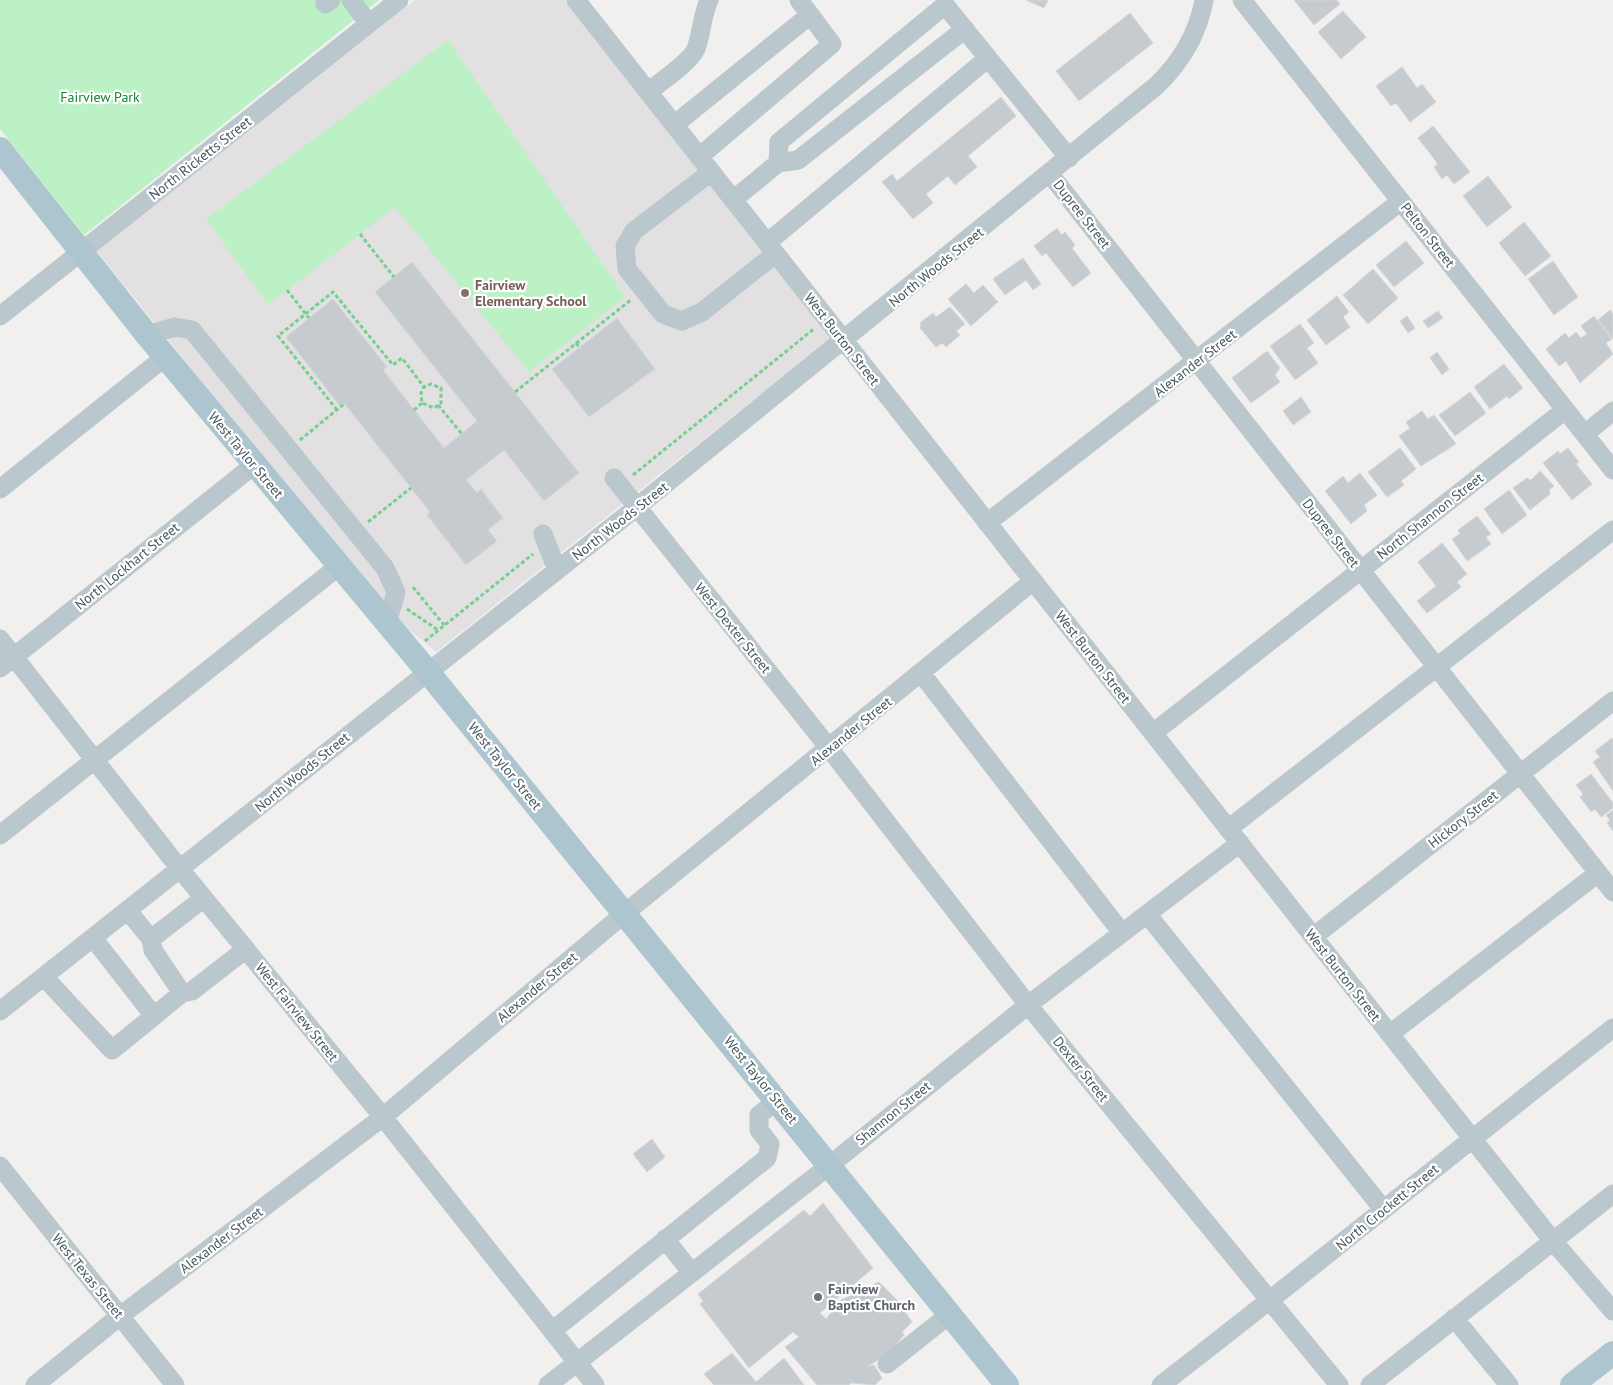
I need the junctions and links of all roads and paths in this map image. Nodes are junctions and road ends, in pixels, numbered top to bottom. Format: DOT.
graph roads {
  1 [pos="351,0"];
  2 [pos="399,0"];
  3 [pos="576,0"];
  4 [pos="709,0"];
  5 [pos="1204,0"];
  6 [pos="1242,0"];
  7 [pos="805,7"];
  8 [pos="369,24"];
  9 [pos="965,29"];
  10 [pos="988,58"];
  11 [pos="648,92"];
  12 [pos="674,125"];
  13 [pos="0,149"];
  14 [pos="699,157"];
  15 [pos="1068,158"];
  16 [pos="778,163"];
  17 [pos="711,172"];
  18 [pos="1050,174"];
  19 [pos="733,200"];
  20 [pos="1401,201"];
  21 [pos="360,234"];
  22 [pos="771,248"];
  23 [pos="80,253"];
  24 [pos="394,277"];
  25 [pos="643,289"];
  26 [pos="287,290"];
  27 [pos="305,314"];
  28 [pos="0,316"];
  29 [pos="309,318"];
  30 [pos="826,319"];
  31 [pos="147,335"];
  32 [pos="844,341"];
  33 [pos="576,343"];
  34 [pos="579,348"];
  35 [pos="165,357"];
  36 [pos="1197,362"];
  37 [pos="424,387"];
  38 [pos="515,392"];
  39 [pos="422,403"];
  40 [pos="344,404"];
  41 [pos="438,405"];
  42 [pos="337,410"];
  43 [pos="414,410"];
  44 [pos="1565,410"];
  45 [pos="1613,411"];
  46 [pos="462,434"];
  47 [pos="1584,434"];
  48 [pos="289,449"];
  49 [pos="254,465"];
  50 [pos="1613,470"];
  51 [pos="620,479"];
  52 [pos="411,488"];
  53 [pos="0,489"];
  54 [pos="637,507"];
  55 [pos="987,523"];
  56 [pos="1613,530"];
  57 [pos="356,532"];
  58 [pos="541,541"];
  59 [pos="339,566"];
  60 [pos="557,570"];
  61 [pos="1360,570"];
  62 [pos="1033,581"];
  63 [pos="393,600"];
  64 [pos="387,623"];
  65 [pos="438,630"];
  66 [pos="0,639"];
  67 [pos="7,662"];
  68 [pos="421,664"];
  69 [pos="1436,668"];
  70 [pos="921,673"];
  71 [pos="1613,701"];
  72 [pos="1153,733"];
  73 [pos="830,748"];
  74 [pos="95,760"];
  75 [pos="1519,774"];
  76 [pos="0,835"];
  77 [pos="1234,836"];
  78 [pos="180,869"];
  79 [pos="1598,873"];
  80 [pos="1613,892"];
  81 [pos="204,898"];
  82 [pos="128,911"];
  83 [pos="625,913"];
  84 [pos="1147,914"];
  85 [pos="1122,933"];
  86 [pos="1313,937"];
  87 [pos="93,938"];
  88 [pos="151,939"];
  89 [pos="246,949"];
  90 [pos="44,977"];
  91 [pos="182,993"];
  92 [pos="1028,1005"];
  93 [pos="0,1011"];
  94 [pos="154,1016"];
  95 [pos="1613,1028"];
  96 [pos="1390,1034"];
  97 [pos="777,1100"];
  98 [pos="383,1116"];
  99 [pos="1472,1138"];
  100 [pos="830,1164"];
  101 [pos="0,1166"];
  102 [pos="1613,1194"];
  103 [pos="1383,1209"];
  104 [pos="665,1239"];
  105 [pos="1552,1240"];
  106 [pos="691,1272"];
  107 [pos="1271,1300"];
  108 [pos="1613,1310"];
  109 [pos="950,1314"];
  110 [pos="120,1316"];
  111 [pos="1454,1318"];
  112 [pos="552,1331"];
  113 [pos="1612,1357"];
  114 [pos="576,1362"];
  115 [pos="887,1364"];
  116 [pos="35,1385"];
  117 [pos="175,1385"];
  118 [pos="548,1385"];
  119 [pos="595,1385"];
  120 [pos="1007,1385"];
  121 [pos="1160,1385"];
  122 [pos="1338,1385"];
  123 [pos="1370,1385"];
  124 [pos="1509,1385"];
  125 [pos="1572,1385"];
  1 -- 8 [label="street"];
  2 -- 8 [label="street, North Ricketts Street"];
  3 -- 11 [label="street, West Burton Street"];
  4 -- 11 [label="street"];
  5 -- 15 [label="street, North Woods Street"];
  6 -- 20 [label="street, Pelton Street"];
  7 -- 12 [label="street"];
  7 -- 14 [label="street"];
  8 -- 23 [label="street, North Ricketts Street"];
  9 -- 10 [label="street"];
  9 -- 16 [label="street"];
  9 -- 16 [label="street"];
  10 -- 15 [label="street"];
  10 -- 22 [label="street"];
  11 -- 12 [label="street, West Burton Street"];
  12 -- 14 [label="street, West Burton Street"];
  13 -- 23 [label="main road, West Taylor Street"];
  14 -- 17 [label="street, West Burton Street"];
  15 -- 18 [label="street, North Woods Street"];
  16 -- 19 [label="street"];
  17 -- 19 [label="street, West Burton Street"];
  17 -- 25 [label="street"];
  18 -- 32 [label="street, North Woods Street"];
  18 -- 36 [label="street, Dupree Street"];
  19 -- 22 [label="street, West Burton Street"];
  20 -- 36 [label="street, Alexander Street"];
  20 -- 44 [label="street, Pelton Street"];
  21 -- 24 [label="path"];
  22 -- 25 [label="street"];
  22 -- 30 [label="street, West Burton Street"];
  23 -- 28 [label="street, North Ricketts Street"];
  23 -- 31 [label="main road, West Taylor Street"];
  25 -- 33 [label="path"];
  26 -- 27 [label="path"];
  27 -- 29 [label="path"];
  27 -- 37 [label="path"];
  27 -- 42 [label="path"];
  30 -- 32 [label="street, West Burton Street"];
  30 -- 51 [label="path"];
  31 -- 35 [label="main road, West Taylor Street"];
  31 -- 48 [label="street"];
  32 -- 54 [label="street, North Woods Street"];
  32 -- 55 [label="street, West Burton Street"];
  33 -- 34 [label="path"];
  33 -- 38 [label="path"];
  35 -- 49 [label="main road, West Taylor Street"];
  35 -- 53 [label="street"];
  36 -- 55 [label="street, Alexander Street"];
  36 -- 61 [label="street, Dupree Street"];
  37 -- 39 [label="path"];
  37 -- 41 [label="path"];
  39 -- 41 [label="path"];
  39 -- 43 [label="path"];
  40 -- 42 [label="path"];
  41 -- 46 [label="path"];
  42 -- 48 [label="path"];
  44 -- 47 [label="street, Pelton Street"];
  44 -- 61 [label="street, North Shannon Street"];
  45 -- 47 [label="street"];
  47 -- 50 [label="street, Pelton Street"];
  48 -- 57 [label="street"];
  49 -- 59 [label="main road, West Taylor Street"];
  49 -- 67 [label="street, North Lockhart Street"];
  51 -- 54 [label="street, West Dexter Street"];
  52 -- 57 [label="path"];
  54 -- 60 [label="street, North Woods Street"];
  54 -- 73 [label="street, West Dexter Street"];
  55 -- 62 [label="street, West Burton Street"];
  56 -- 69 [label="street, Shannon Street"];
  57 -- 63 [label="street"];
  58 -- 60 [label="street"];
  58 -- 65 [label="path"];
  59 -- 64 [label="main road, West Taylor Street"];
  59 -- 74 [label="street"];
  60 -- 68 [label="street, North Woods Street"];
  61 -- 69 [label="street, Dupree Street"];
  61 -- 72 [label="street, North Shannon Street"];
  62 -- 70 [label="street, Alexander Street"];
  62 -- 72 [label="street, West Burton Street"];
  63 -- 64 [label="street"];
  63 -- 65 [label="path"];
  64 -- 68 [label="main road, West Taylor Street"];
  65 -- 68 [label="path"];
  66 -- 67 [label="street, West Fairview Street"];
  67 -- 74 [label="street, West Fairview Street"];
  68 -- 78 [label="street, North Woods Street"];
  68 -- 83 [label="main road, West Taylor Street"];
  69 -- 75 [label="street, Dupree Street"];
  69 -- 77 [label="street, Shannon Street"];
  70 -- 73 [label="street, Alexander Street"];
  70 -- 85 [label="street"];
  71 -- 75 [label="street, Hickory Street"];
  72 -- 77 [label="street, West Burton Street"];
  73 -- 83 [label="street, Alexander Street"];
  73 -- 92 [label="street, Dexter Street"];
  74 -- 76 [label="street"];
  74 -- 78 [label="street, West Fairview Street"];
  75 -- 79 [label="street, Dupree Street"];
  75 -- 86 [label="street, Hickory Street"];
  77 -- 84 [label="street, Shannon Street"];
  77 -- 86 [label="street, West Burton Street"];
  78 -- 81 [label="street, West Fairview Street"];
  78 -- 82 [label="street, North Woods Street"];
  79 -- 80 [label="street, Dupree Street"];
  79 -- 96 [label="street"];
  81 -- 88 [label="street"];
  81 -- 89 [label="street, West Fairview Street"];
  82 -- 87 [label="street, North Woods Street"];
  82 -- 88 [label="street"];
  83 -- 97 [label="main road, West Taylor Street"];
  83 -- 98 [label="street, Alexander Street"];
  84 -- 85 [label="street, Shannon Street"];
  84 -- 103 [label="street"];
  85 -- 92 [label="street, Shannon Street"];
  86 -- 96 [label="street, West Burton Street"];
  87 -- 90 [label="street, North Woods Street"];
  87 -- 94 [label="street"];
  88 -- 91 [label="street"];
  89 -- 91 [label="street"];
  89 -- 98 [label="street, West Fairview Street"];
  90 -- 93 [label="street, North Woods Street"];
  90 -- 94 [label="street"];
  91 -- 94 [label="street"];
  92 -- 100 [label="street, Shannon Street"];
  92 -- 107 [label="street, Dexter Street"];
  95 -- 99 [label="street, North Crockett Street"];
  96 -- 99 [label="street, West Burton Street"];
  97 -- 100 [label="main road, West Taylor Street"];
  97 -- 104 [label="street"];
  98 -- 110 [label="street, Alexander Street"];
  98 -- 112 [label="street, West Fairview Street"];
  99 -- 103 [label="street, North Crockett Street"];
  99 -- 105 [label="street, West Burton Street"];
  100 -- 106 [label="street, Shannon Street"];
  100 -- 109 [label="main road, West Taylor Street"];
  101 -- 110 [label="street, West Texas Street"];
  102 -- 105 [label="street"];
  103 -- 107 [label="street, North Crockett Street"];
  104 -- 106 [label="street"];
  104 -- 112 [label="street"];
  105 -- 108 [label="street, West Burton Street"];
  105 -- 111 [label="street"];
  106 -- 114 [label="street, Shannon Street"];
  107 -- 121 [label="street, North Crockett Street"];
  107 -- 122 [label="street, Dexter Street"];
  109 -- 115 [label="street"];
  109 -- 120 [label="main road, West Taylor Street"];
  110 -- 116 [label="street, Alexander Street"];
  110 -- 117 [label="street, West Texas Street"];
  111 -- 123 [label="street"];
  111 -- 124 [label="street"];
  112 -- 114 [label="street, West Fairview Street"];
  113 -- 125 [label="main road"];
  114 -- 118 [label="street, Shannon Street"];
  114 -- 119 [label="street, West Fairview Street"];
}
